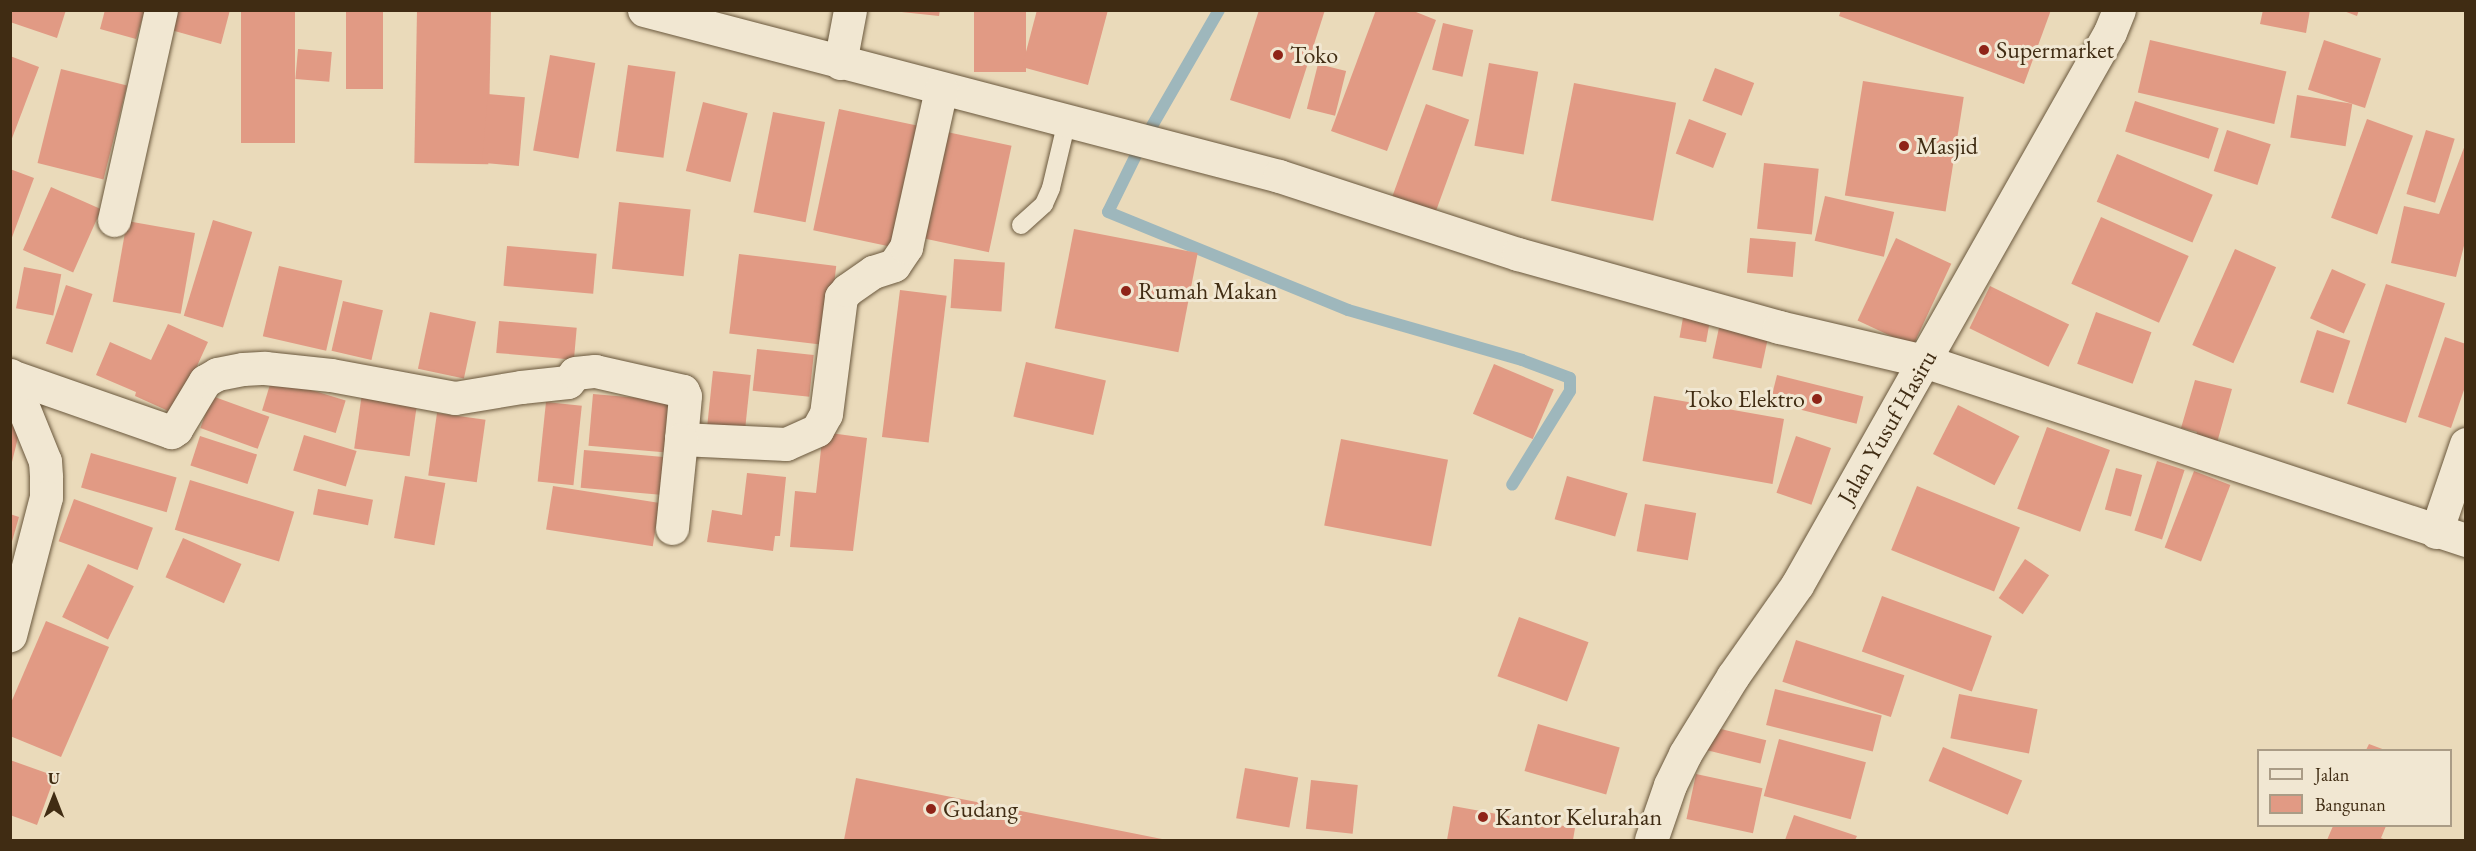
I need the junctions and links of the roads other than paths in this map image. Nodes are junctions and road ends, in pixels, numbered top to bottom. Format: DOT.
graph roads {
  1 [pos="162,10"];
  2 [pos="644,10"];
  3 [pos="850,10"];
  4 [pos="2119,10"];
  5 [pos="840,63"];
  6 [pos="941,89"];
  7 [pos="1067,120"];
  8 [pos="114,220"];
  9 [pos="1021,225"];
  10 [pos="1924,361"];
  11 [pos="11,376"];
  12 [pos="681,440"];
  13 [pos="2466,444"];
  14 [pos="672,528"];
  15 [pos="2451,536"];
  16 [pos="10,635"];
  17 [pos="1651,840"];
  1 -- 8 [label="street"];
  2 -- 5 [label="street"];
  3 -- 5 [label="street"];
  4 -- 10 [label="street, Jalan Yusuf Hasiru"];
  5 -- 6 [label="street"];
  6 -- 7 [label="street"];
  6 -- 12 [label="street"];
  7 -- 9 [label="lane"];
  7 -- 10 [label="street"];
  10 -- 15 [label="street"];
  10 -- 17 [label="street, Jalan Yusuf Hasiru"];
  11 -- 12 [label="street"];
  11 -- 16 [label="street"];
  12 -- 14 [label="street"];
  13 -- 15 [label="street"];
}
